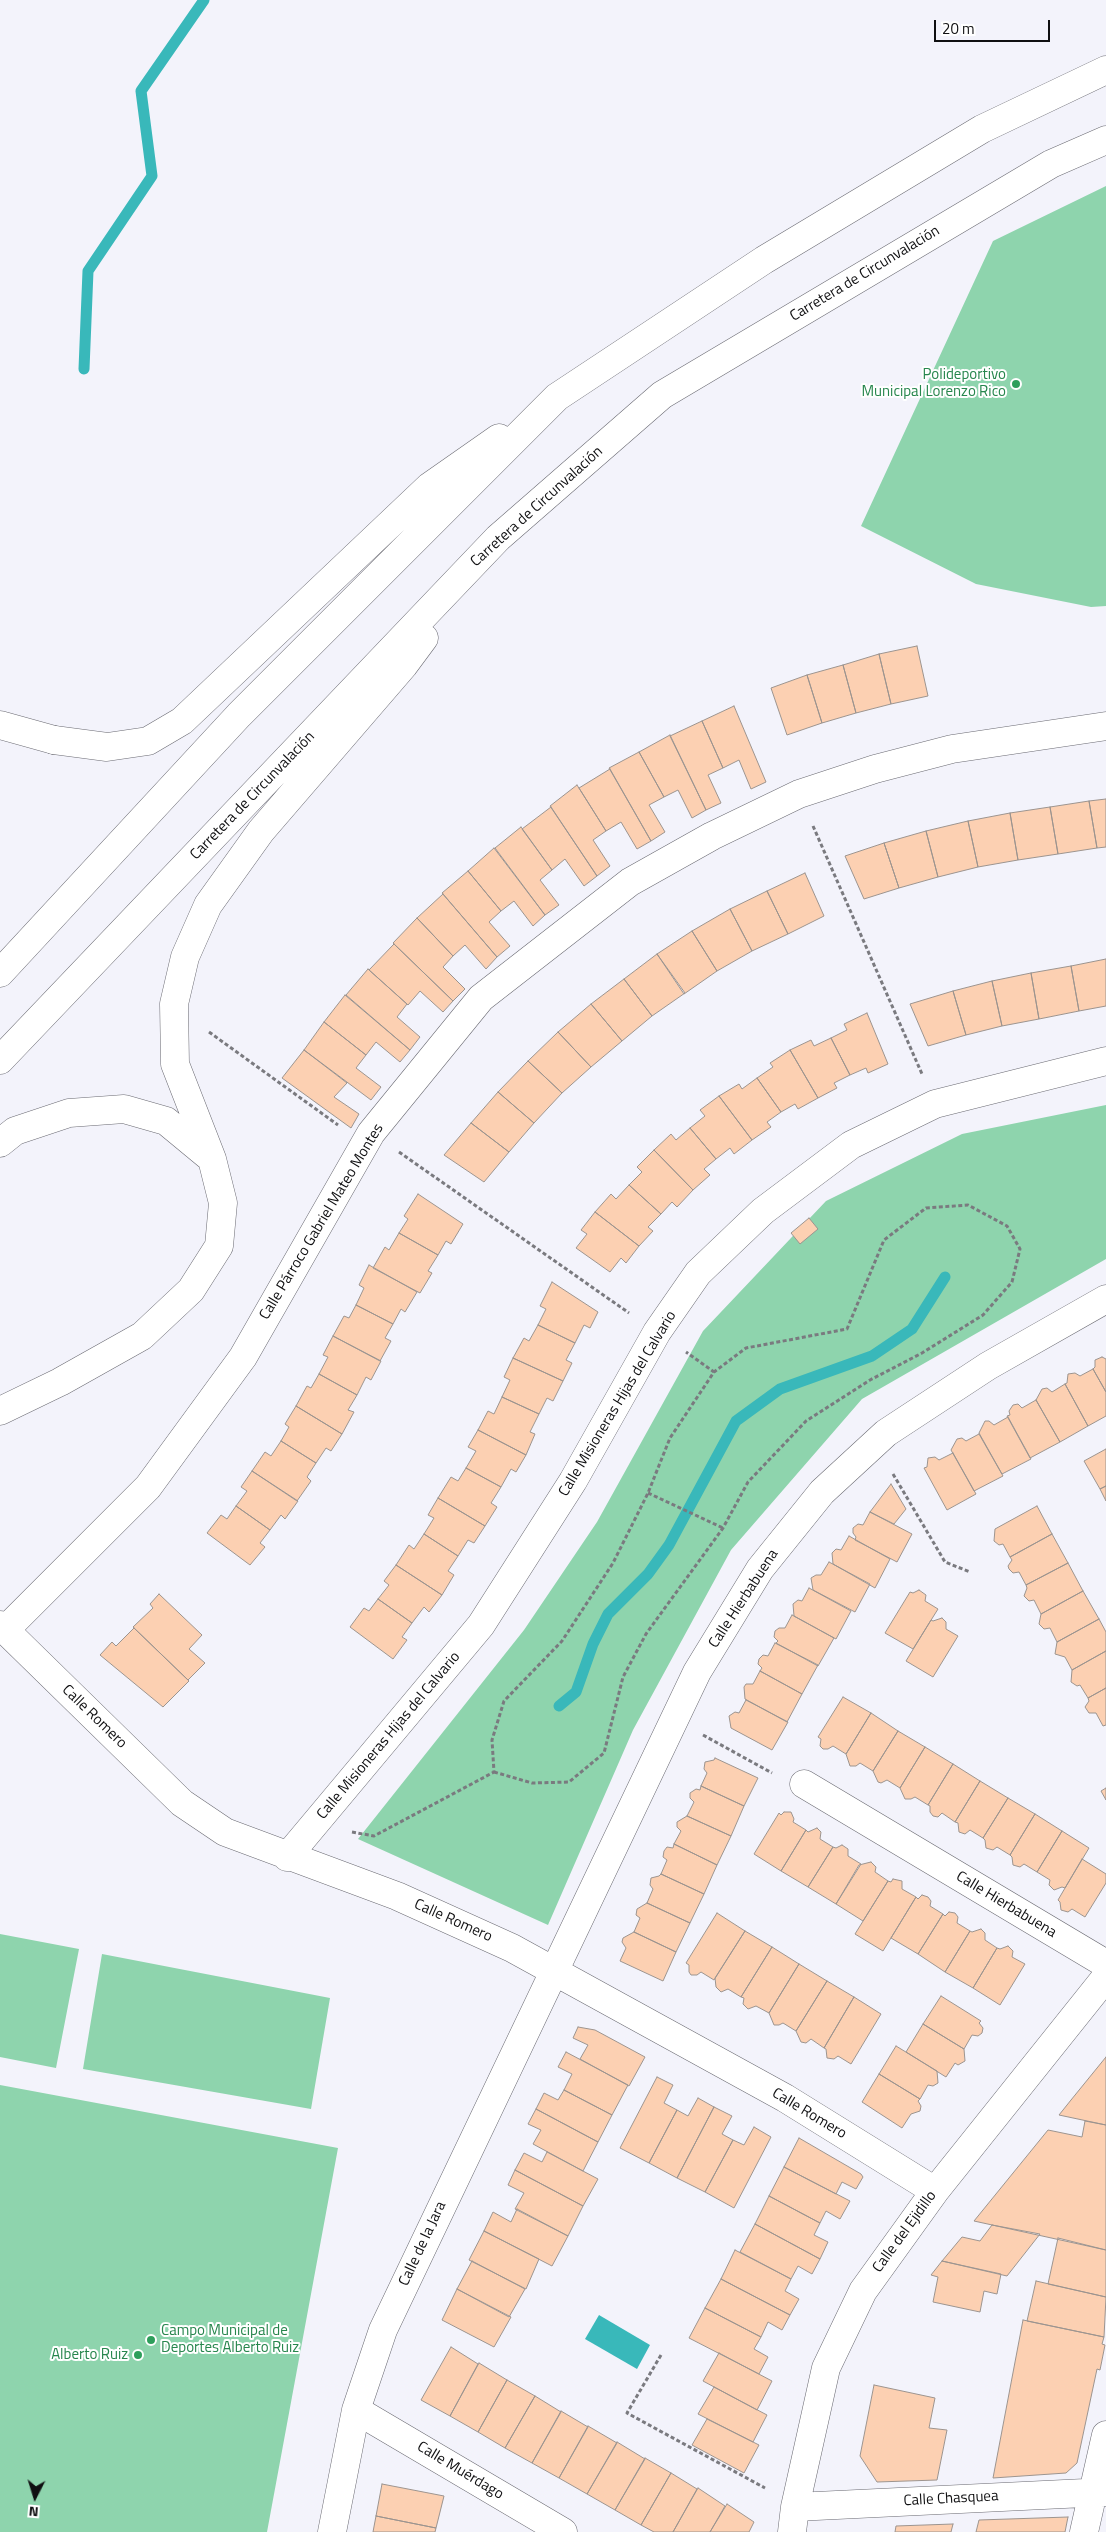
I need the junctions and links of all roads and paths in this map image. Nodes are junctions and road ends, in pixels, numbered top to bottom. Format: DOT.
graph roads {
  1 [pos="1106,70"];
  2 [pos="1106,140"];
  3 [pos="557,397"];
  4 [pos="498,538"];
  5 [pos="0,725"];
  6 [pos="1106,726"];
  7 [pos="799,794"];
  8 [pos="0,973"];
  9 [pos="229,1049"];
  10 [pos="0,1060"];
  11 [pos="1106,1061"];
  12 [pos="936,1104"];
  13 [pos="371,1133"];
  14 [pos="0,1142"];
  15 [pos="212,1159"];
  16 [pos="1106,1299"];
  17 [pos="657,1332"];
  18 [pos="714,1372"];
  19 [pos="0,1411"];
  20 [pos="875,1443"];
  21 [pos="648,1493"];
  22 [pos="723,1528"];
  23 [pos="970,1572"];
  24 [pos="2,1627"];
  25 [pos="674,1720"];
  26 [pos="494,1772"];
  27 [pos="804,1784"];
  28 [pos="315,1824"];
  29 [pos="287,1857"];
  30 [pos="1106,1964"];
  31 [pos="554,1971"];
  32 [pos="1106,1977"];
  33 [pos="935,2191"];
  34 [pos="662,2355"];
  35 [pos="356,2410"];
  36 [pos="1106,2435"];
  37 [pos="766,2488"];
  38 [pos="1100,2492"];
  39 [pos="794,2520"];
  40 [pos="332,2532"];
  41 [pos="563,2532"];
  42 [pos="1084,2532"];
  1 -- 3 [label="street"];
  2 -- 4 [label="street, Carretera de Circunvalación"];
  3 -- 5 [label="street"];
  3 -- 8 [label="street"];
  4 -- 10 [label="street, Carretera de Circunvalación"];
  4 -- 15 [label="street"];
  6 -- 7 [label="street, Calle Párroco Gabriel Mateo Montes"];
  7 -- 12 [label="path"];
  7 -- 13 [label="street, Calle Párroco Gabriel Mateo Montes"];
  9 -- 13 [label="path"];
  11 -- 12 [label="street, Calle Misioneras Hijas del Calvario"];
  12 -- 17 [label="street, Calle Misioneras Hijas del Calvario"];
  13 -- 17 [label="path"];
  13 -- 24 [label="street, Calle Párroco Gabriel Mateo Montes"];
  14 -- 15 [label="street"];
  15 -- 19 [label="street"];
  16 -- 20 [label="street, Calle Hierbabuena"];
  17 -- 18 [label="path"];
  17 -- 28 [label="street, Calle Misioneras Hijas del Calvario"];
  18 -- 21 [label="path"];
  18 -- 22 [label="path"];
  20 -- 23 [label="path"];
  20 -- 25 [label="street, Calle Hierbabuena"];
  21 -- 22 [label="path"];
  21 -- 26 [label="path"];
  22 -- 26 [label="path"];
  24 -- 29 [label="street, Calle Romero"];
  25 -- 27 [label="path"];
  25 -- 31 [label="street, Calle Hierbabuena"];
  26 -- 28 [label="path"];
  27 -- 30 [label="street, Calle Hierbabuena"];
  28 -- 29 [label="street, Calle Misioneras Hijas del Calvario"];
  29 -- 31 [label="street, Calle Romero"];
  31 -- 33 [label="street, Calle Romero"];
  31 -- 35 [label="street, Calle de la Jara"];
  32 -- 33 [label="street, Calle del Ejidillo"];
  33 -- 39 [label="street, Calle del Ejidillo"];
  34 -- 37 [label="path"];
  35 -- 40 [label="street, Calle de la Jara"];
  35 -- 41 [label="street, Calle Muérdago"];
  36 -- 38 [label="street"];
  38 -- 39 [label="street, Calle Chasquea"];
  38 -- 42 [label="street"];
}
